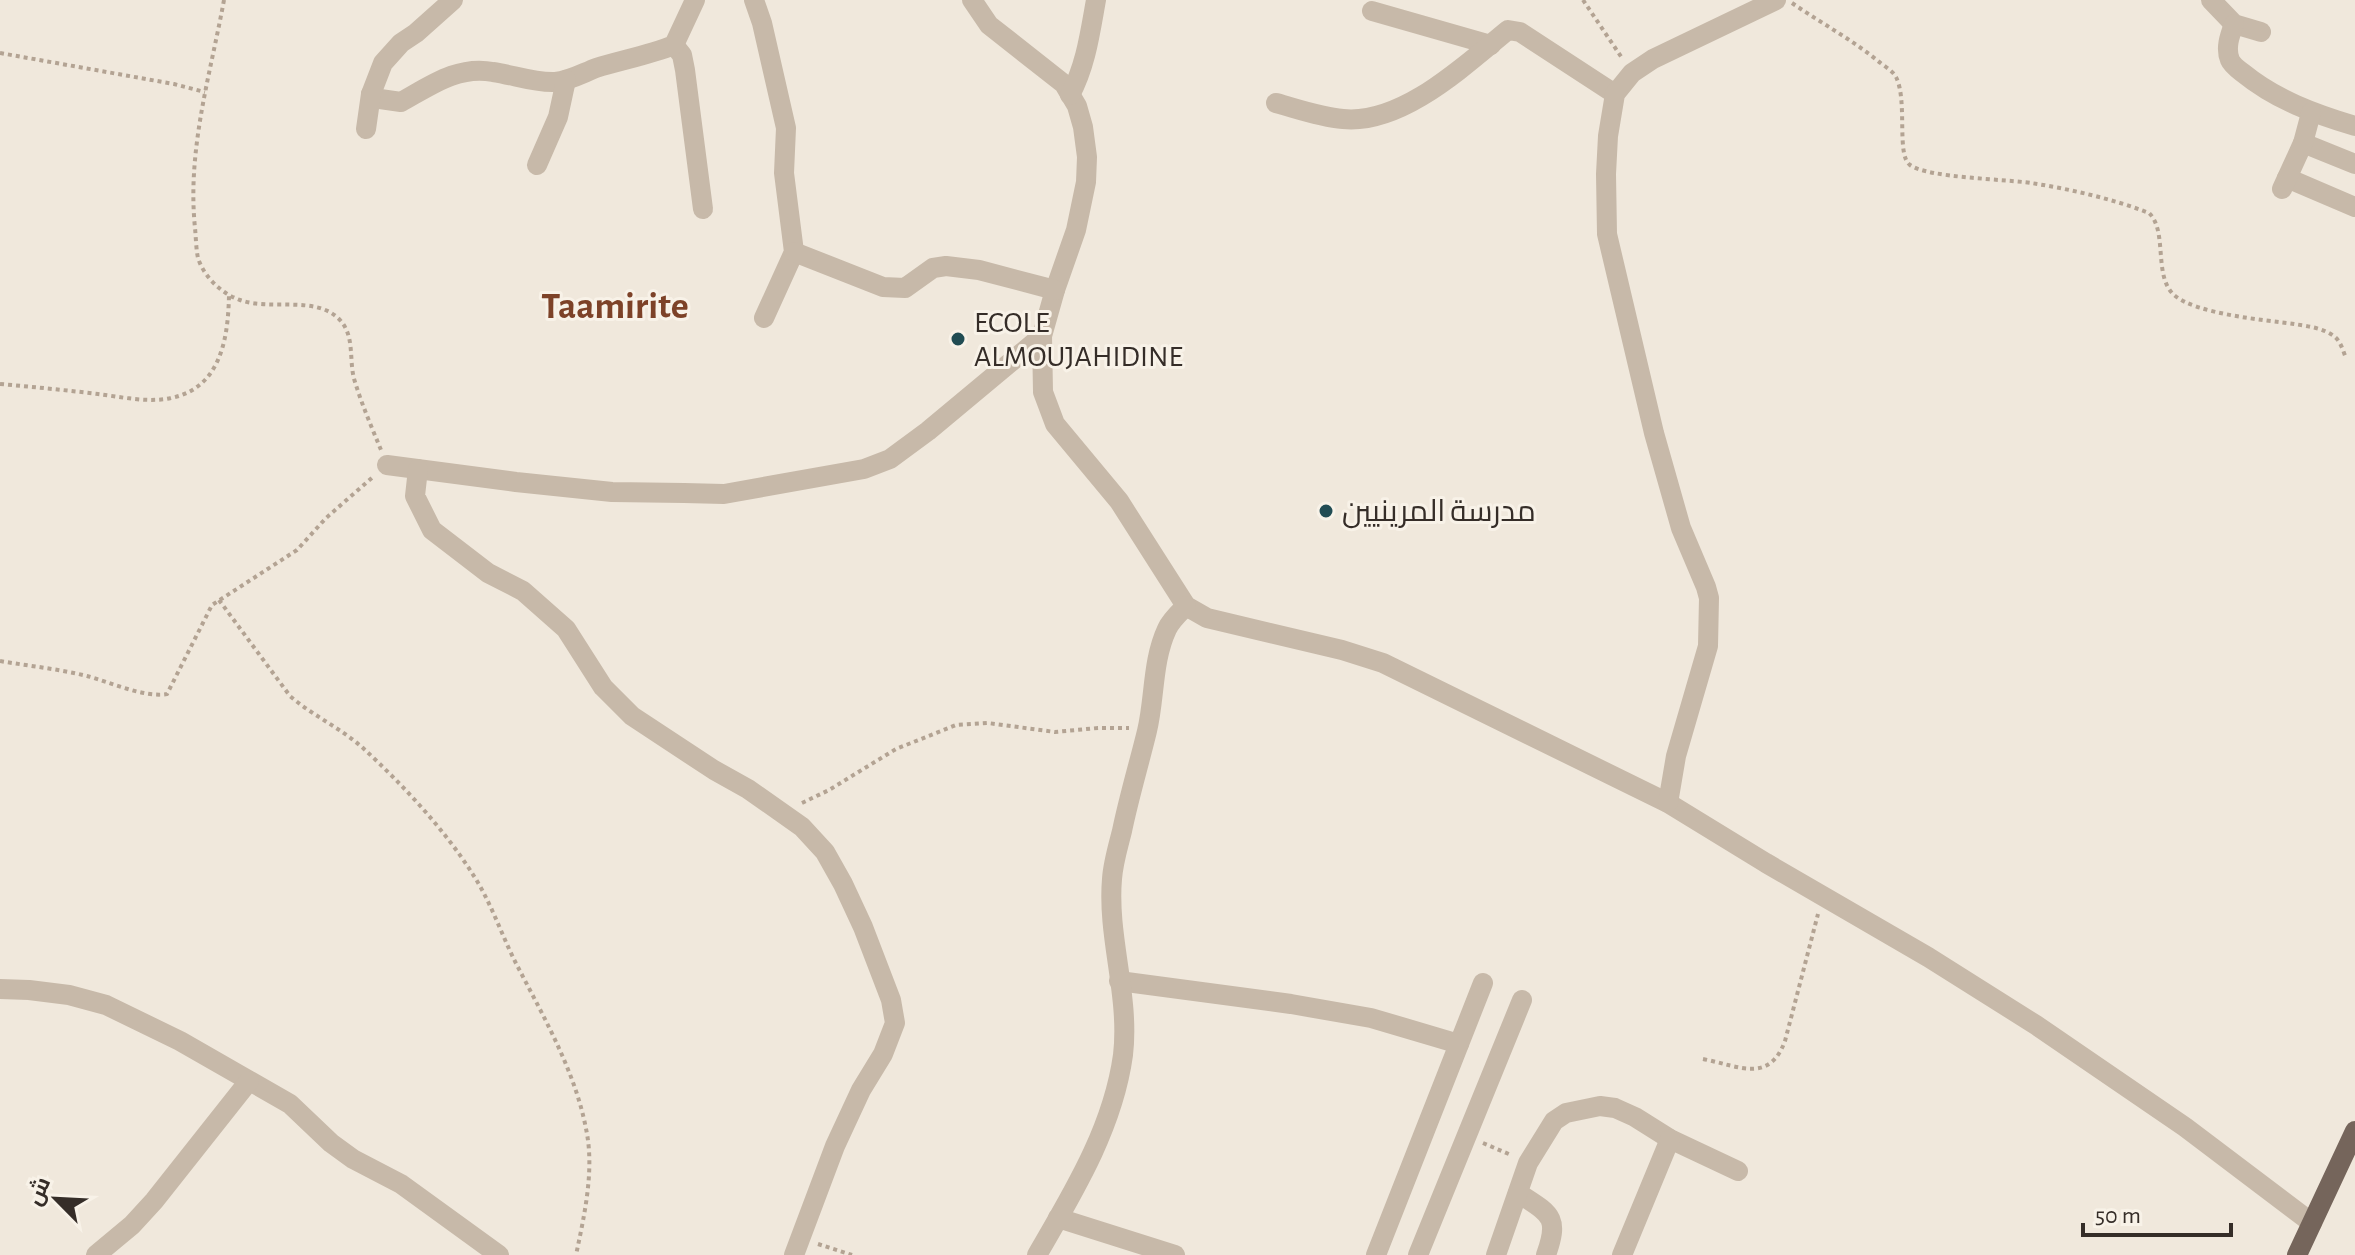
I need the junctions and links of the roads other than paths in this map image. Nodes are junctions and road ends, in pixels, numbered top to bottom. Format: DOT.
graph roads {
  1 [pos="453,0"];
  2 [pos="695,0"];
  3 [pos="754,0"];
  4 [pos="972,0"];
  5 [pos="1096,0"];
  6 [pos="1776,0"];
  7 [pos="2211,0"];
  8 [pos="1372,11"];
  9 [pos="2234,24"];
  10 [pos="2261,32"];
  11 [pos="674,45"];
  12 [pos="1491,45"];
  13 [pos="566,80"];
  14 [pos="371,94"];
  15 [pos="1615,94"];
  16 [pos="1070,95"];
  17 [pos="1276,103"];
  18 [pos="2311,113"];
  19 [pos="2355,126"];
  20 [pos="366,129"];
  21 [pos="2303,143"];
  22 [pos="2355,164"];
  23 [pos="537,165"];
  24 [pos="2355,207"];
  25 [pos="703,209"];
  26 [pos="794,252"];
  27 [pos="1055,290"];
  28 [pos="764,318"];
  29 [pos="1042,336"];
  30 [pos="387,465"];
  31 [pos="418,469"];
  32 [pos="1186,606"];
  33 [pos="1668,803"];
  34 [pos="1119,981"];
  35 [pos="1483,983"];
  36 [pos="0,989"];
  37 [pos="1522,1000"];
  38 [pos="1459,1044"];
  39 [pos="249,1081"];
  40 [pos="2355,1131"];
  41 [pos="1670,1139"];
  42 [pos="1738,1171"];
  43 [pos="1518,1193"];
  44 [pos="1058,1218"];
  45 [pos="2312,1223"];
  46 [pos="797,1247"];
  47 [pos="96,1255"];
  48 [pos="499,1255"];
  49 [pos="1037,1255"];
  50 [pos="1175,1255"];
  51 [pos="1376,1255"];
  52 [pos="1418,1255"];
  53 [pos="1496,1255"];
  54 [pos="1546,1255"];
  55 [pos="1622,1255"];
  56 [pos="2297,1255"];
  1 -- 14 [label="street"];
  2 -- 11 [label="street"];
  3 -- 26 [label="street"];
  4 -- 16 [label="street"];
  5 -- 16 [label="street"];
  6 -- 15 [label="street"];
  7 -- 9 [label="street"];
  8 -- 12 [label="street"];
  9 -- 10 [label="street"];
  9 -- 18 [label="street"];
  11 -- 13 [label="street"];
  11 -- 25 [label="street"];
  12 -- 15 [label="street"];
  12 -- 17 [label="street"];
  13 -- 14 [label="street"];
  13 -- 23 [label="street"];
  14 -- 20 [label="street"];
  15 -- 33 [label="street"];
  16 -- 27 [label="street"];
  18 -- 19 [label="street"];
  18 -- 21 [label="street"];
  21 -- 22 [label="street"];
  21 -- 24 [label="street"];
  26 -- 27 [label="street"];
  26 -- 28 [label="street"];
  27 -- 29 [label="street"];
  29 -- 31 [label="street"];
  29 -- 32 [label="street"];
  30 -- 31 [label="street"];
  31 -- 46 [label="street"];
  32 -- 33 [label="street"];
  32 -- 34 [label="street"];
  33 -- 45 [label="street"];
  34 -- 38 [label="street"];
  34 -- 44 [label="street"];
  35 -- 38 [label="street"];
  36 -- 39 [label="street"];
  37 -- 52 [label="street"];
  38 -- 51 [label="street"];
  39 -- 47 [label="street"];
  39 -- 48 [label="street"];
  40 -- 45 [label="main road"];
  41 -- 42 [label="street"];
  41 -- 43 [label="street"];
  41 -- 55 [label="street"];
  43 -- 53 [label="street"];
  43 -- 54 [label="street"];
  44 -- 49 [label="street"];
  44 -- 50 [label="street"];
  45 -- 56 [label="main road"];
}
